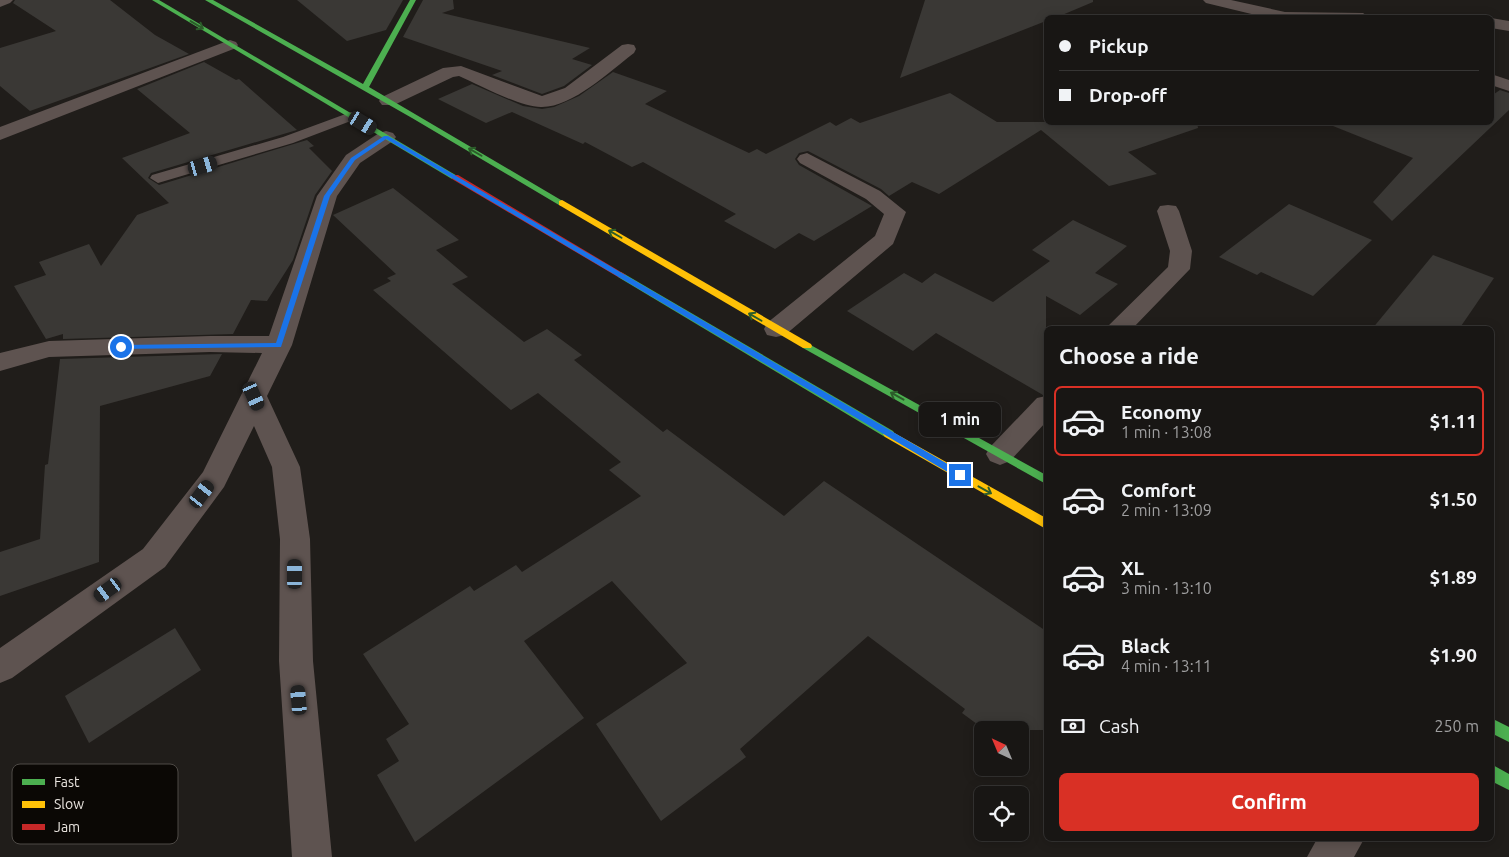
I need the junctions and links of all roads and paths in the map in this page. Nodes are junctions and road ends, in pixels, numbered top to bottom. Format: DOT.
graph roads {
  1 [pos="5,0"];
  2 [pos="155,0"];
  3 [pos="208,0"];
  4 [pos="414,0"];
  5 [pos="1212,0"];
  6 [pos="0,2"];
  7 [pos="1280,15"];
  8 [pos="1494,24"];
  9 [pos="1509,26"];
  10 [pos="230,45"];
  11 [pos="628,49"];
  12 [pos="1494,81"];
  13 [pos="1509,86"];
  14 [pos="365,88"];
  15 [pos="388,101"];
  16 [pos="351,116"];
  17 [pos="0,134"];
  18 [pos="386,137"];
  19 [pos="807,159"];
  20 [pos="158,178"];
  21 [pos="1168,211"];
  22 [pos="1120,326"];
  23 [pos="776,329"];
  24 [pos="279,345"];
  25 [pos="0,362"];
  26 [pos="254,396"];
  27 [pos="1044,407"];
  28 [pos="1000,454"];
  29 [pos="1044,479"];
  30 [pos="1044,523"];
  31 [pos="0,667"];
  32 [pos="1494,727"];
  33 [pos="1509,735"];
  34 [pos="1494,774"];
  35 [pos="1509,782"];
  36 [pos="1342,841"];
  37 [pos="312,857"];
  38 [pos="1327,857"];
  1 -- 6 [label="street"];
  2 -- 10 [label="main road, one-way"];
  3 -- 14 [label="main road"];
  4 -- 14 [label="main road"];
  5 -- 7 [label="street"];
  8 -- 9 [label="street"];
  10 -- 16 [label="main road"];
  10 -- 17 [label="street"];
  11 -- 15 [label="street"];
  12 -- 13 [label="street"];
  14 -- 15 [label="main road"];
  23 -- 15 [label="main road, one-way"];
  16 -- 18 [label="main road"];
  16 -- 20 [label="lane"];
  18 -- 24 [label="street"];
  18 -- 30 [label="main road, one-way"];
  19 -- 23 [label="street"];
  21 -- 22 [label="street"];
  28 -- 23 [label="main road, one-way"];
  24 -- 25 [label="street"];
  24 -- 26 [label="street"];
  26 -- 31 [label="street"];
  26 -- 37 [label="street"];
  27 -- 28 [label="street"];
  28 -- 29 [label="main road"];
  32 -- 33 [label="main road"];
  34 -- 35 [label="main road"];
  36 -- 38 [label="street"];
}
